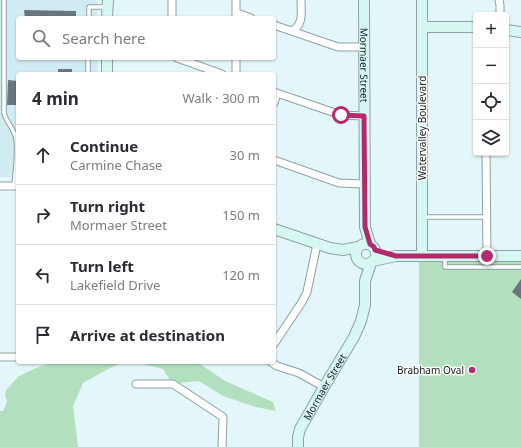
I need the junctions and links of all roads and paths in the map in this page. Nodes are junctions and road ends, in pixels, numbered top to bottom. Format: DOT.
graph roads {
  1 [pos="4,0"];
  2 [pos="172,0"];
  3 [pos="236,0"];
  4 [pos="301,0"];
  5 [pos="364,0"];
  6 [pos="422,0"];
  7 [pos="498,0"];
  8 [pos="108,3"];
  9 [pos="500,12"];
  10 [pos="88,16"];
  11 [pos="107,16"];
  12 [pos="172,16"];
  13 [pos="236,16"];
  14 [pos="246,16"];
  15 [pos="276,26"];
  16 [pos="422,27"];
  17 [pos="473,28"];
  18 [pos="509,30"];
  19 [pos="292,31"];
  20 [pos="521,32"];
  21 [pos="364,47"];
  22 [pos="88,60"];
  23 [pos="107,60"];
  24 [pos="181,60"];
  25 [pos="236,60"];
  26 [pos="202,71"];
  27 [pos="88,72"];
  28 [pos="107,72"];
  29 [pos="236,72"];
  30 [pos="276,92"];
  31 [pos="364,116"];
  32 [pos="486,156"];
  33 [pos="276,161"];
  34 [pos="364,184"];
  35 [pos="0,186"];
  36 [pos="16,186"];
  37 [pos="421,217"];
  38 [pos="486,217"];
  39 [pos="276,231"];
  40 [pos="317,244"];
  41 [pos="366,246"];
  42 [pos="343,250"];
  43 [pos="396,256"];
  44 [pos="422,256"];
  45 [pos="445,256"];
  46 [pos="487,256"];
  47 [pos="521,256"];
  48 [pos="358,260"];
  49 [pos="372,262"];
  50 [pos="521,267"];
  51 [pos="365,281"];
  52 [pos="276,339"];
  53 [pos="0,357"];
  54 [pos="16,357"];
  55 [pos="274,364"];
  56 [pos="136,384"];
  57 [pos="324,387"];
  58 [pos="222,447"];
  59 [pos="298,447"];
  1 -- 36 [label="lane"];
  2 -- 12 [label="street"];
  3 -- 13 [label="street"];
  4 -- 19 [label="street"];
  5 -- 21 [label="street, Mormaer Street"];
  6 -- 16 [label="street, Watervalley Boulevard"];
  7 -- 9 [label="street"];
  8 -- 10 [label="lane"];
  8 -- 11 [label="street"];
  13 -- 14 [label="street"];
  15 -- 19 [label="street"];
  16 -- 17 [label="street"];
  16 -- 37 [label="street, Watervalley Boulevard"];
  18 -- 20 [label="street"];
  19 -- 21 [label="street"];
  21 -- 31 [label="street, Mormaer Street"];
  22 -- 27 [label="lane"];
  23 -- 28 [label="street"];
  24 -- 26 [label="street"];
  25 -- 29 [label="street"];
  30 -- 31 [label="street"];
  31 -- 34 [label="street, Mormaer Street"];
  32 -- 38 [label="street"];
  33 -- 34 [label="street"];
  34 -- 41 [label="street, Mormaer Street"];
  35 -- 36 [label="street"];
  37 -- 38 [label="lane"];
  37 -- 44 [label="street, Watervalley Boulevard"];
  38 -- 46 [label="street"];
  39 -- 40 [label="street"];
  40 -- 42 [label="street"];
  40 -- 52 [label="street"];
  41 -- 42 [label="street"];
  41 -- 43 [label="street"];
  41 -- 48 [label="street"];
  41 -- 49 [label="street"];
  42 -- 48 [label="street"];
  43 -- 44 [label="street"];
  43 -- 49 [label="street"];
  44 -- 45 [label="street"];
  45 -- 46 [label="street"];
  45 -- 50 [label="lane"];
  46 -- 47 [label="street"];
  48 -- 49 [label="street"];
  48 -- 51 [label="street, Mormaer Street"];
  49 -- 51 [label="street, Mormaer Street"];
  51 -- 57 [label="street, Mormaer Street"];
  53 -- 54 [label="street"];
  55 -- 57 [label="street"];
  56 -- 58 [label="street"];
  57 -- 59 [label="street, Mormaer Street"];
}
